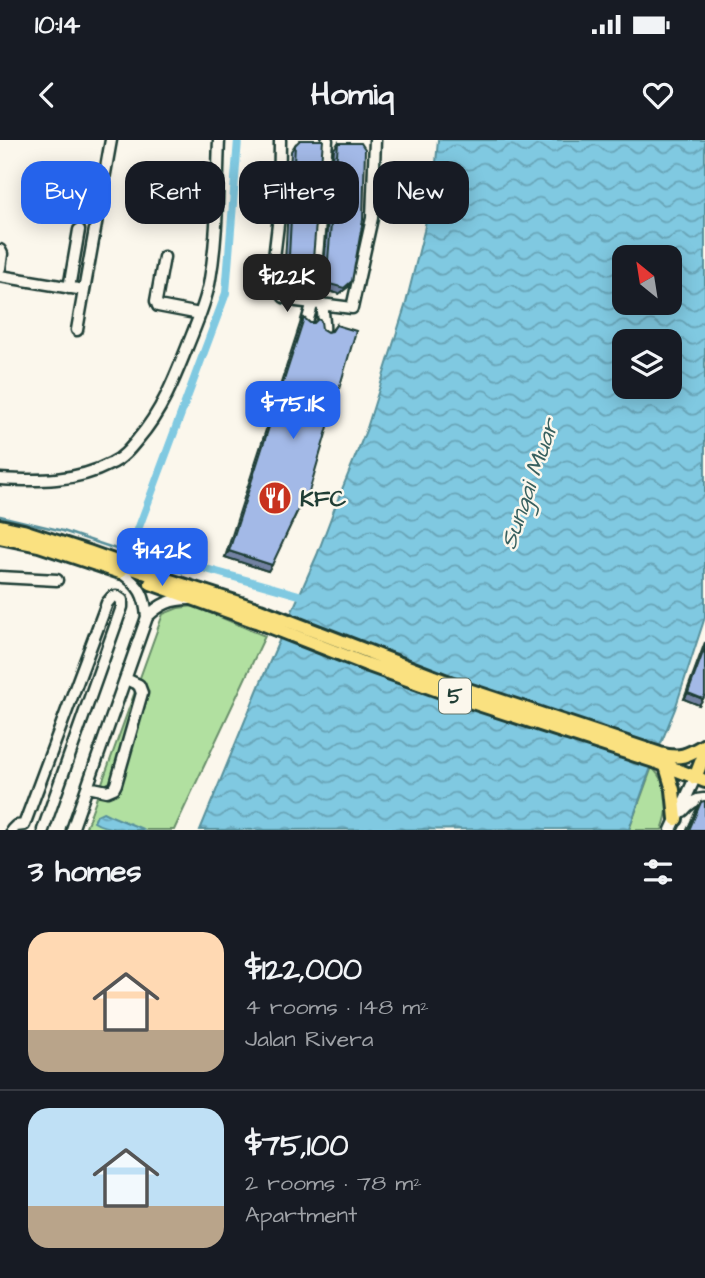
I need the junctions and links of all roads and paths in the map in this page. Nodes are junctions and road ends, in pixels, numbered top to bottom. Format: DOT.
graph roads {
  1 [pos="111,140"];
  2 [pos="219,140"];
  3 [pos="280,140"];
  4 [pos="327,140"];
  5 [pos="375,140"];
  6 [pos="79,230"];
  7 [pos="0,250"];
  8 [pos="75,252"];
  9 [pos="91,255"];
  10 [pos="164,257"];
  11 [pos="0,268"];
  12 [pos="0,276"];
  13 [pos="69,288"];
  14 [pos="84,290"];
  15 [pos="318,303"];
  16 [pos="200,314"];
  17 [pos="307,322"];
  18 [pos="77,330"];
  19 [pos="324,331"];
  20 [pos="0,479"];
  21 [pos="0,526"];
  22 [pos="0,537"];
  23 [pos="122,573"];
  24 [pos="0,577"];
  25 [pos="57,580"];
  26 [pos="194,599"];
  27 [pos="258,615"];
  28 [pos="147,617"];
  29 [pos="125,679"];
  30 [pos="705,745"];
  31 [pos="705,752"];
  32 [pos="661,761"];
  33 [pos="700,780"];
  34 [pos="88,787"];
  35 [pos="705,799"];
  36 [pos="673,825"];
  37 [pos="25,828"];
  38 [pos="12,830"];
  39 [pos="43,830"];
  40 [pos="72,830"];
  1 -- 9 [label="street"];
  2 -- 16 [label="street"];
  3 -- 15 [label="street"];
  4 -- 15 [label="street"];
  5 -- 15 [label="street"];
  6 -- 8 [label="street"];
  7 -- 11 [label="street"];
  8 -- 9 [label="street"];
  8 -- 13 [label="street"];
  9 -- 14 [label="street"];
  10 -- 16 [label="street"];
  12 -- 13 [label="street"];
  13 -- 14 [label="street"];
  14 -- 18 [label="street"];
  15 -- 17 [label="street"];
  15 -- 19 [label="street"];
  16 -- 20 [label="street"];
  21 -- 27 [label="main road, 5"];
  22 -- 23 [label="main road, 5"];
  23 -- 26 [label="main road, 5"];
  23 -- 28 [label="street"];
  24 -- 25 [label="street"];
  26 -- 27 [label="main road, 5"];
  26 -- 28 [label="street"];
  27 -- 32 [label="main road, 5"];
  28 -- 29 [label="street"];
  29 -- 34 [label="street"];
  29 -- 34 [label="street"];
  30 -- 32 [label="main road, 5"];
  31 -- 33 [label="main road"];
  32 -- 33 [label="main road, 5"];
  32 -- 36 [label="main road"];
  33 -- 36 [label="street"];
  34 -- 40 [label="street"];
  35 -- 36 [label="street"];
  37 -- 38 [label="street"];
  37 -- 39 [label="street"];
}
